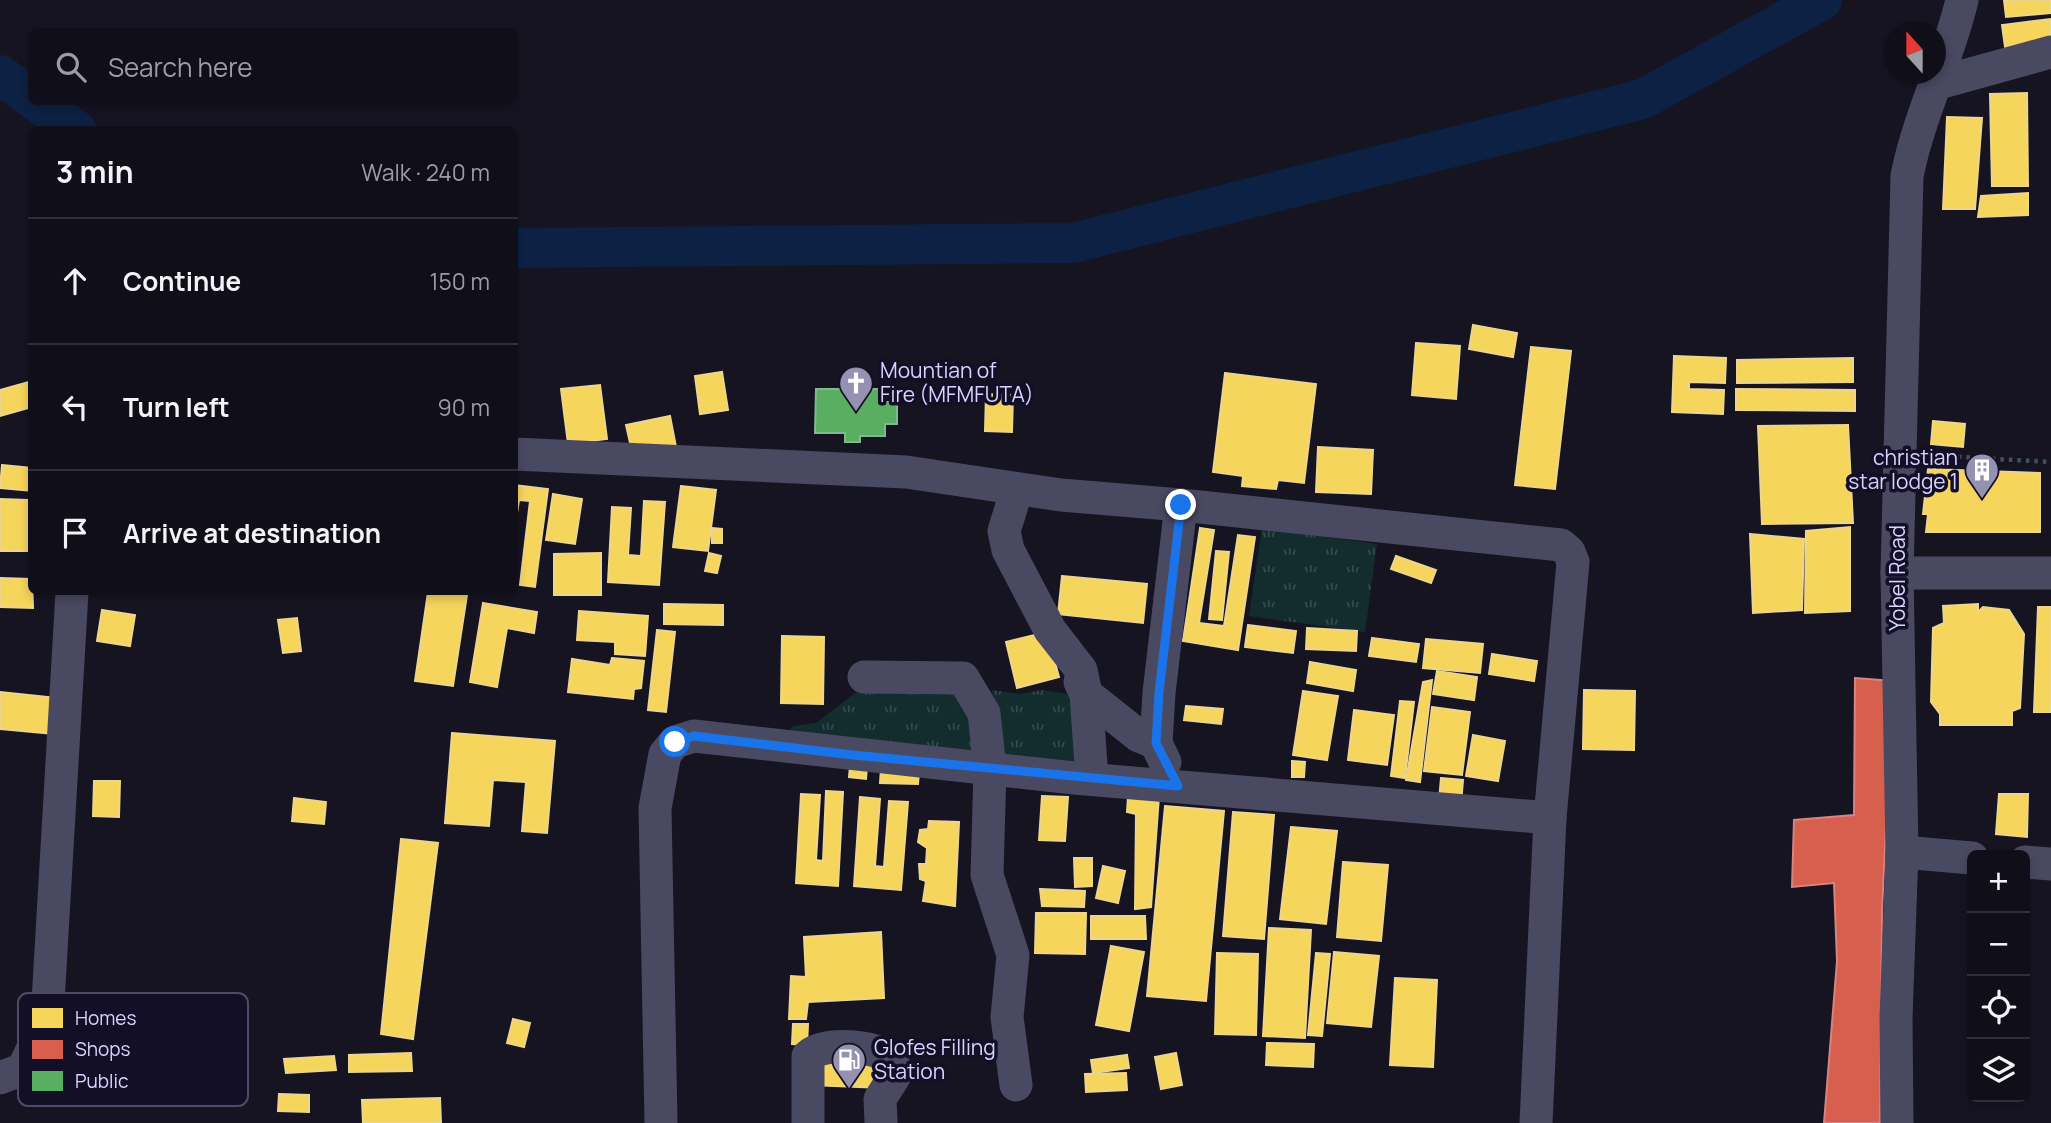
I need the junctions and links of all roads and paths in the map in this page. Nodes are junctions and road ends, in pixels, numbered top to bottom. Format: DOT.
graph roads {
  1 [pos="1962,0"];
  2 [pos="2051,52"];
  3 [pos="1946,54"];
  4 [pos="1946,81"];
  5 [pos="1934,84"];
  6 [pos="518,454"];
  7 [pos="1899,454"];
  8 [pos="2051,462"];
  9 [pos="1017,489"];
  10 [pos="1181,505"];
  11 [pos="1897,573"];
  12 [pos="2051,573"];
  13 [pos="72,595"];
  14 [pos="864,677"];
  15 [pos="1083,682"];
  16 [pos="1156,743"];
  17 [pos="990,769"];
  18 [pos="1092,779"];
  19 [pos="1178,786"];
  20 [pos="1550,818"];
  21 [pos="1902,852"];
  22 [pos="1967,858"];
  23 [pos="2030,862"];
  24 [pos="2051,864"];
  25 [pos="49,993"];
  26 [pos="18,1071"];
  27 [pos="0,1078"];
  28 [pos="1017,1085"];
  29 [pos="661,1123"];
  30 [pos="808,1123"];
  31 [pos="881,1123"];
  32 [pos="1536,1123"];
  33 [pos="1897,1123"];
  1 -- 3 [label="street, Yobel Road"];
  2 -- 4 [label="street"];
  5 -- 7 [label="street, Yobel Road"];
  6 -- 9 [label="street"];
  7 -- 8 [label="path"];
  7 -- 11 [label="street, Yobel Road"];
  9 -- 10 [label="street"];
  9 -- 15 [label="street"];
  10 -- 16 [label="street"];
  10 -- 20 [label="street"];
  11 -- 12 [label="street"];
  11 -- 21 [label="street, Yobel Road"];
  13 -- 25 [label="street"];
  14 -- 17 [label="street"];
  15 -- 16 [label="street"];
  15 -- 18 [label="street"];
  16 -- 19 [label="street"];
  17 -- 18 [label="street"];
  17 -- 28 [label="street"];
  17 -- 29 [label="street"];
  18 -- 19 [label="street"];
  19 -- 20 [label="street"];
  20 -- 32 [label="street"];
  21 -- 22 [label="street"];
  21 -- 33 [label="street, Yobel Road"];
  23 -- 24 [label="street"];
  26 -- 27 [label="street"];
  30 -- 31 [label="street"];
}
